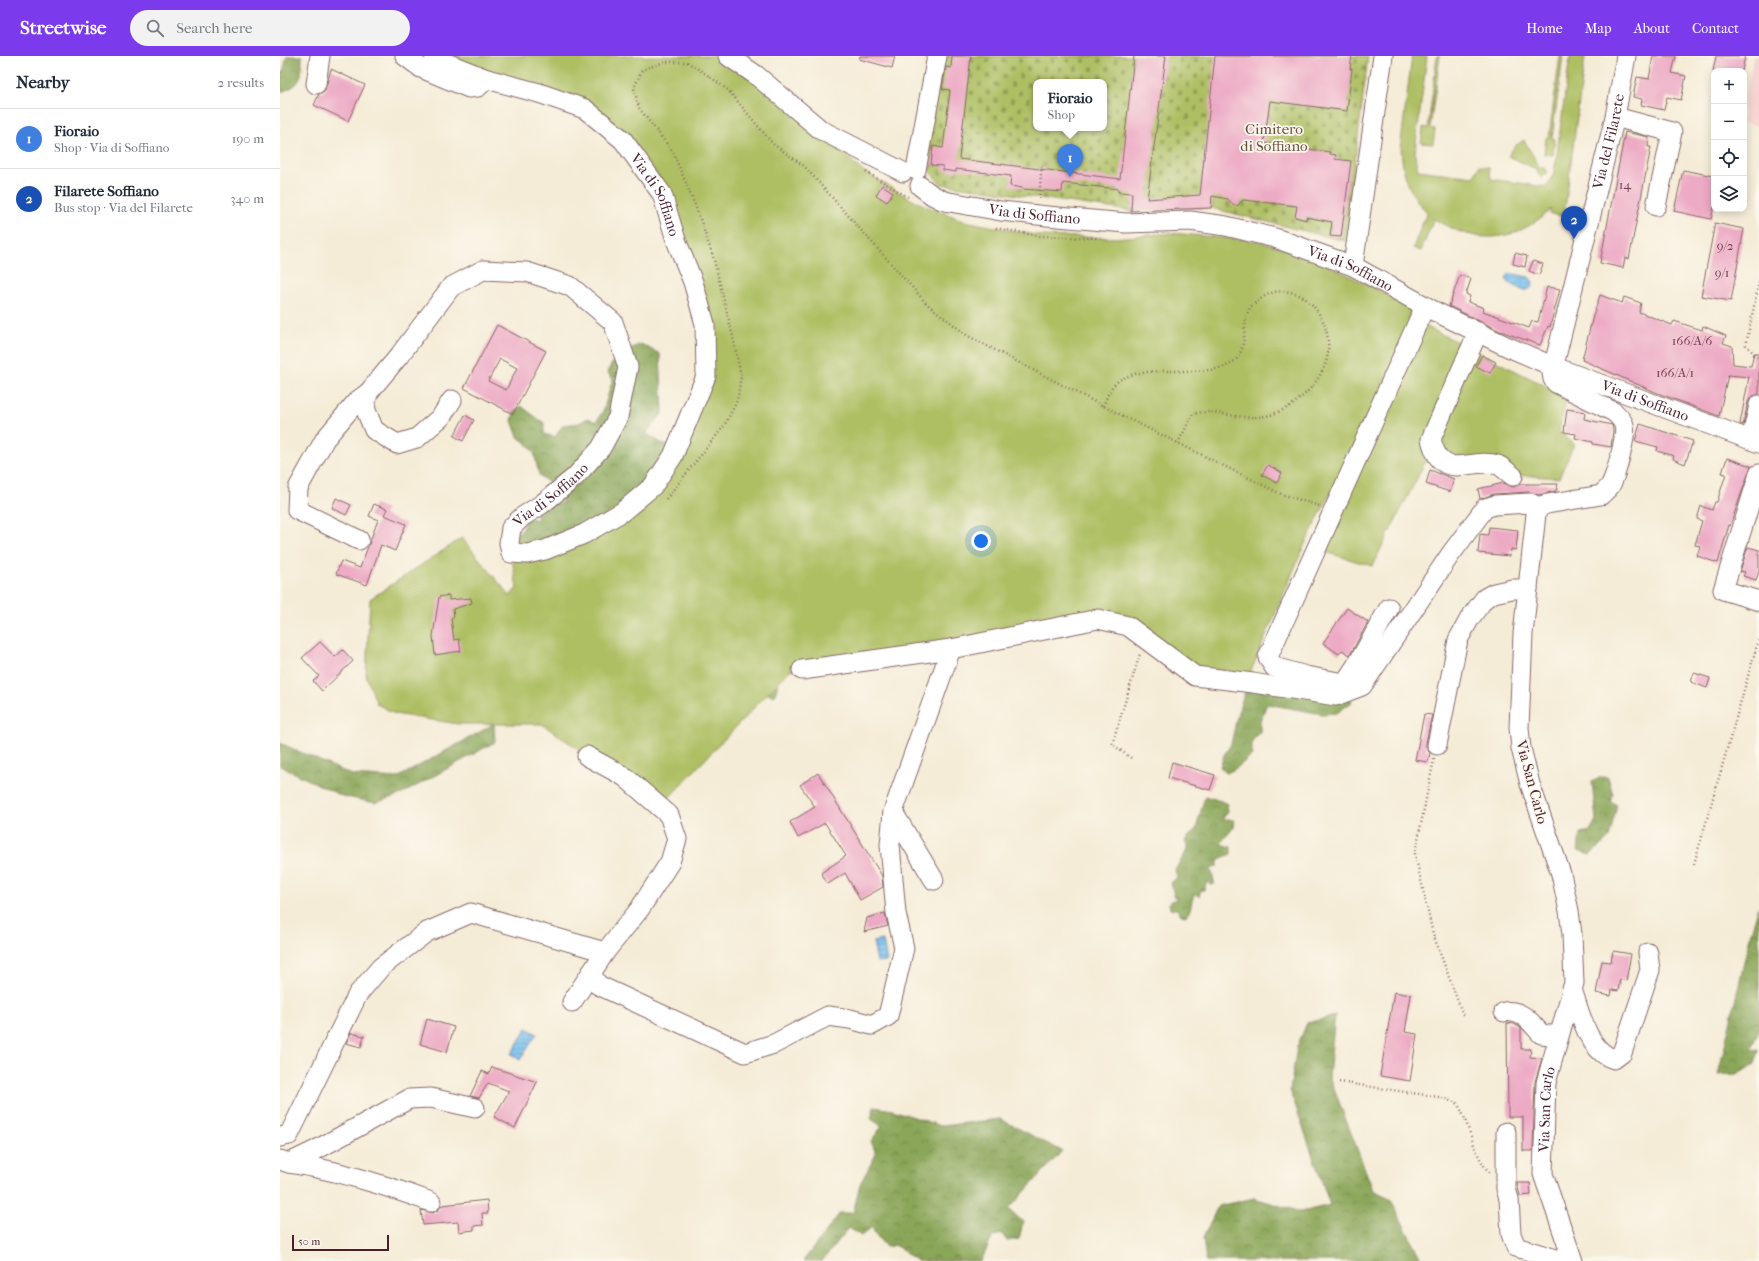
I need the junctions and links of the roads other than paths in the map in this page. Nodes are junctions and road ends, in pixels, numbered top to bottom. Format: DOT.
graph roads {
  1 [pos="320,56"];
  2 [pos="405,56"];
  3 [pos="434,56"];
  4 [pos="728,56"];
  5 [pos="936,56"];
  6 [pos="1383,56"];
  7 [pos="1626,56"];
  8 [pos="487,79"];
  9 [pos="316,84"];
  10 [pos="1615,117"];
  11 [pos="913,182"];
  12 [pos="1656,206"];
  13 [pos="1353,266"];
  14 [pos="1425,306"];
  15 [pos="1478,332"];
  16 [pos="1552,366"];
  17 [pos="368,393"];
  18 [pos="452,400"];
  19 [pos="1759,405"];
  20 [pos="1755,441"];
  21 [pos="1759,474"];
  22 [pos="1513,476"];
  23 [pos="1539,507"];
  24 [pos="359,540"];
  25 [pos="1528,589"];
  26 [pos="1759,601"];
  27 [pos="1389,608"];
  28 [pos="951,648"];
  29 [pos="802,670"];
  30 [pos="1437,745"];
  31 [pos="587,756"];
  32 [pos="893,812"];
  33 [pos="934,880"];
  34 [pos="605,952"];
  35 [pos="1648,953"];
  36 [pos="591,973"];
  37 [pos="1572,989"];
  38 [pos="572,1002"];
  39 [pos="1504,1012"];
  40 [pos="1559,1036"];
  41 [pos="476,1108"];
  42 [pos="1506,1132"];
  43 [pos="280,1137"];
  44 [pos="285,1161"];
  45 [pos="431,1202"];
  46 [pos="1563,1261"];
  47 [pos="1573,1261"];
  1 -- 9 [label="street"];
  2 -- 8 [label="street"];
  3 -- 8 [label="street, Via di Soffiano"];
  4 -- 11 [label="street, Via di Soffiano"];
  5 -- 11 [label="street"];
  6 -- 13 [label="street"];
  7 -- 10 [label="street, Via del Filarete"];
  8 -- 17 [label="street, Via di Soffiano"];
  10 -- 12 [label="street"];
  10 -- 16 [label="street, Via del Filarete"];
  11 -- 13 [label="street, Via di Soffiano"];
  13 -- 14 [label="street, Via di Soffiano"];
  14 -- 15 [label="street, Via di Soffiano"];
  14 -- 27 [label="street"];
  15 -- 16 [label="street, Via di Soffiano"];
  15 -- 22 [label="street"];
  16 -- 20 [label="street, Via di Soffiano"];
  16 -- 23 [label="street"];
  17 -- 18 [label="street"];
  17 -- 24 [label="street"];
  19 -- 20 [label="street"];
  21 -- 26 [label="street"];
  23 -- 25 [label="street, Via San Carlo"];
  23 -- 28 [label="street"];
  25 -- 30 [label="street"];
  25 -- 37 [label="street, Via San Carlo"];
  28 -- 29 [label="street"];
  28 -- 32 [label="street"];
  31 -- 34 [label="street"];
  32 -- 33 [label="street"];
  32 -- 36 [label="street"];
  34 -- 36 [label="street"];
  34 -- 43 [label="street"];
  35 -- 37 [label="street"];
  36 -- 38 [label="street"];
  37 -- 40 [label="street, Via San Carlo"];
  39 -- 40 [label="street"];
  40 -- 47 [label="street, Via San Carlo"];
  41 -- 44 [label="street"];
  42 -- 46 [label="street"];
  44 -- 45 [label="street"];
}
